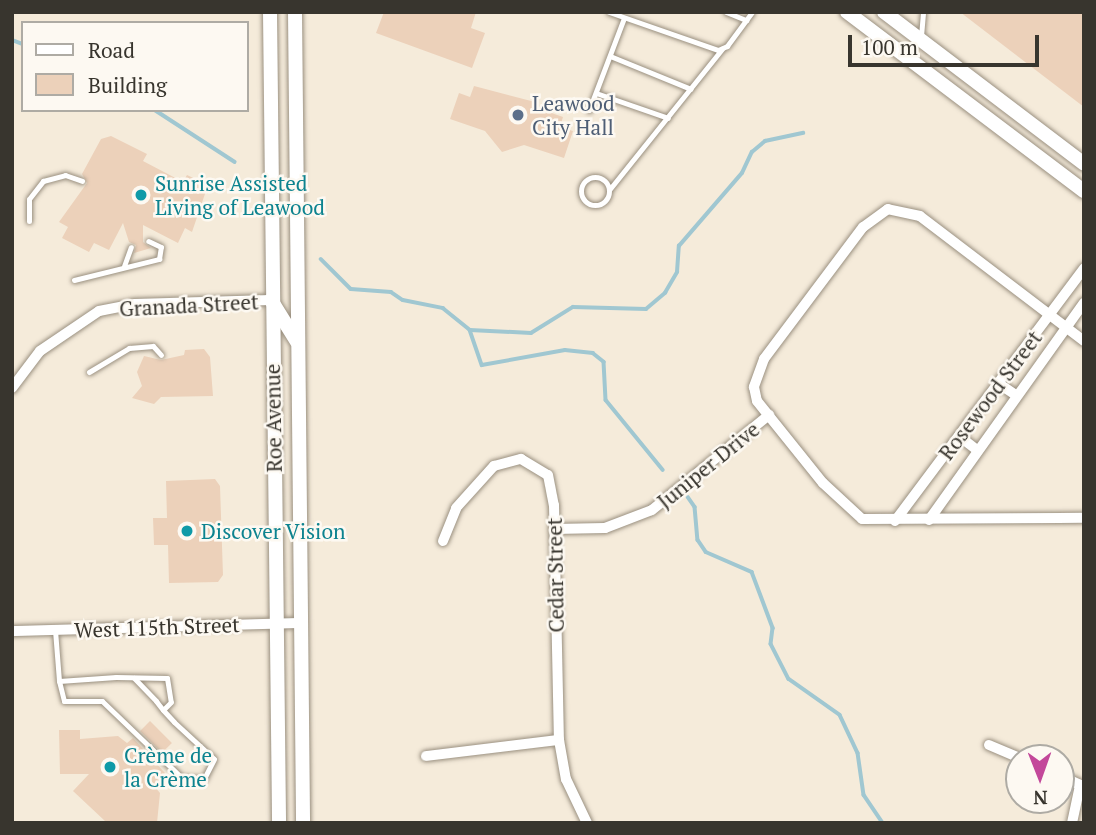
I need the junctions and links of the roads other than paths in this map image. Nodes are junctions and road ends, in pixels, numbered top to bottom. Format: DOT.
graph roads {
  1 [pos="270,12"];
  2 [pos="295,12"];
  3 [pos="609,12"];
  4 [pos="634,12"];
  5 [pos="726,12"];
  6 [pos="752,12"];
  7 [pos="847,12"];
  8 [pos="884,12"];
  9 [pos="923,12"];
  10 [pos="627,19"];
  11 [pos="747,20"];
  12 [pos="920,40"];
  13 [pos="722,50"];
  14 [pos="610,56"];
  15 [pos="691,89"];
  16 [pos="596,93"];
  17 [pos="589,110"];
  18 [pos="668,118"];
  19 [pos="1084,164"];
  20 [pos="82,181"];
  21 [pos="609,190"];
  22 [pos="1084,191"];
  23 [pos="29,221"];
  24 [pos="148,241"];
  25 [pos="131,247"];
  26 [pos="124,266"];
  27 [pos="1084,268"];
  28 [pos="75,280"];
  29 [pos="271,300"];
  30 [pos="1084,303"];
  31 [pos="1049,315"];
  32 [pos="1064,327"];
  33 [pos="1084,341"];
  34 [pos="299,347"];
  35 [pos="161,355"];
  36 [pos="89,372"];
  37 [pos="998,383"];
  38 [pos="12,388"];
  39 [pos="1016,395"];
  40 [pos="769,415"];
  41 [pos="959,436"];
  42 [pos="977,450"];
  43 [pos="1084,517"];
  44 [pos="929,520"];
  45 [pos="895,521"];
  46 [pos="554,529"];
  47 [pos="443,541"];
  48 [pos="302,623"];
  49 [pos="277,624"];
  50 [pos="12,631"];
  51 [pos="55,631"];
  52 [pos="134,678"];
  53 [pos="60,681"];
  54 [pos="163,710"];
  55 [pos="559,740"];
  56 [pos="989,745"];
  57 [pos="1005,752"];
  58 [pos="426,756"];
  59 [pos="1082,783"];
  60 [pos="279,823"];
  61 [pos="303,823"];
  62 [pos="587,823"];
  63 [pos="1072,823"];
  1 -- 29 [label="main road, Roe Avenue"];
  2 -- 34 [label="main road, Roe Avenue"];
  3 -- 10 [label="lane"];
  4 -- 10 [label="lane"];
  5 -- 11 [label="lane"];
  6 -- 11 [label="lane"];
  7 -- 22 [label="main road"];
  8 -- 12 [label="main road"];
  9 -- 12 [label="lane"];
  10 -- 13 [label="lane"];
  10 -- 14 [label="lane"];
  11 -- 13 [label="lane"];
  12 -- 19 [label="main road"];
  13 -- 15 [label="lane"];
  14 -- 15 [label="lane"];
  14 -- 16 [label="lane"];
  15 -- 18 [label="lane"];
  16 -- 17 [label="lane"];
  16 -- 18 [label="lane"];
  18 -- 21 [label="lane"];
  20 -- 23 [label="lane"];
  21 -- 21 [label="lane"];
  24 -- 26 [label="lane"];
  25 -- 26 [label="lane"];
  26 -- 28 [label="lane"];
  27 -- 31 [label="street, Rosewood Street"];
  29 -- 34 [label="main road"];
  29 -- 38 [label="street, Granada Street"];
  29 -- 49 [label="main road, Roe Avenue"];
  30 -- 32 [label="street, Rosewood Street"];
  31 -- 32 [label="street"];
  31 -- 37 [label="street, Rosewood Street"];
  31 -- 40 [label="street, Juniper Drive"];
  32 -- 33 [label="street"];
  32 -- 39 [label="street, Rosewood Street"];
  34 -- 48 [label="main road, Roe Avenue"];
  35 -- 36 [label="lane"];
  37 -- 39 [label="street"];
  37 -- 41 [label="street, Rosewood Street"];
  39 -- 42 [label="street, Rosewood Street"];
  40 -- 45 [label="street"];
  40 -- 46 [label="street, Juniper Drive"];
  41 -- 42 [label="street"];
  41 -- 45 [label="street, Rosewood Street"];
  42 -- 44 [label="street, Rosewood Street"];
  43 -- 44 [label="street"];
  44 -- 45 [label="street"];
  46 -- 47 [label="street, Cedar Street"];
  46 -- 55 [label="street, Cedar Street"];
  48 -- 49 [label="street, West 115th Street"];
  48 -- 61 [label="main road, Roe Avenue"];
  49 -- 51 [label="street, West 115th Street"];
  49 -- 60 [label="main road, Roe Avenue"];
  50 -- 51 [label="street, West 115th Street"];
  51 -- 53 [label="lane"];
  52 -- 53 [label="lane"];
  52 -- 54 [label="lane"];
  52 -- 54 [label="lane"];
  53 -- 54 [label="lane"];
  55 -- 58 [label="street"];
  55 -- 62 [label="street, Cedar Street"];
  56 -- 57 [label="street"];
  59 -- 63 [label="street"];
}
